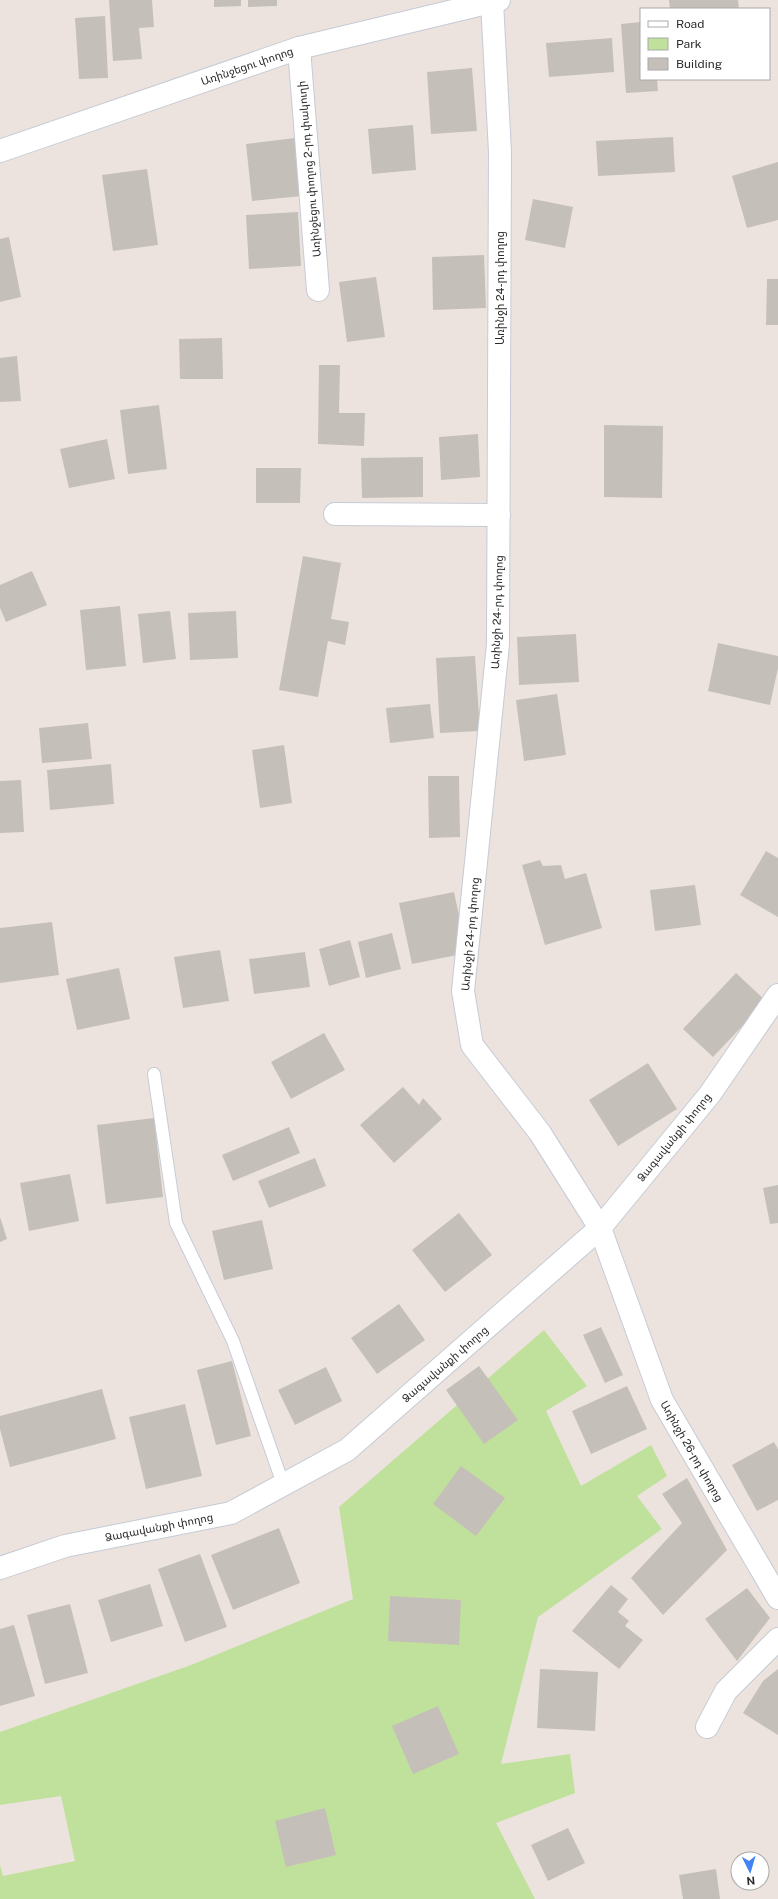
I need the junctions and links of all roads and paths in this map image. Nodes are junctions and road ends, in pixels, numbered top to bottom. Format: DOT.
graph roads {
  1 [pos="496,1"];
  2 [pos="299,48"];
  3 [pos="0,151"];
  4 [pos="318,290"];
  5 [pos="335,514"];
  6 [pos="498,515"];
  7 [pos="778,994"];
  8 [pos="154,1074"];
  9 [pos="600,1228"];
  10 [pos="283,1484"];
  11 [pos="0,1568"];
  12 [pos="778,1598"];
  13 [pos="778,1639"];
  14 [pos="707,1727"];
  1 -- 2 [label="street, Առինջեցու փողոց"];
  1 -- 6 [label="street, Առինջի 24-րդ փողոց"];
  2 -- 3 [label="street, Առինջեցու փողոց"];
  2 -- 4 [label="street, Առինջեցու փողոց 2-րդ փակուղի"];
  5 -- 6 [label="street"];
  6 -- 9 [label="street, Առինջի 24-րդ փողոց"];
  7 -- 9 [label="street, Ձագավանքի փողոց"];
  8 -- 10 [label="lane"];
  9 -- 10 [label="street, Ձագավանքի փողոց"];
  9 -- 12 [label="street, Առինջի 26-րդ փողոց"];
  10 -- 11 [label="street, Ձագավանքի փողոց"];
  13 -- 14 [label="street"];
}
